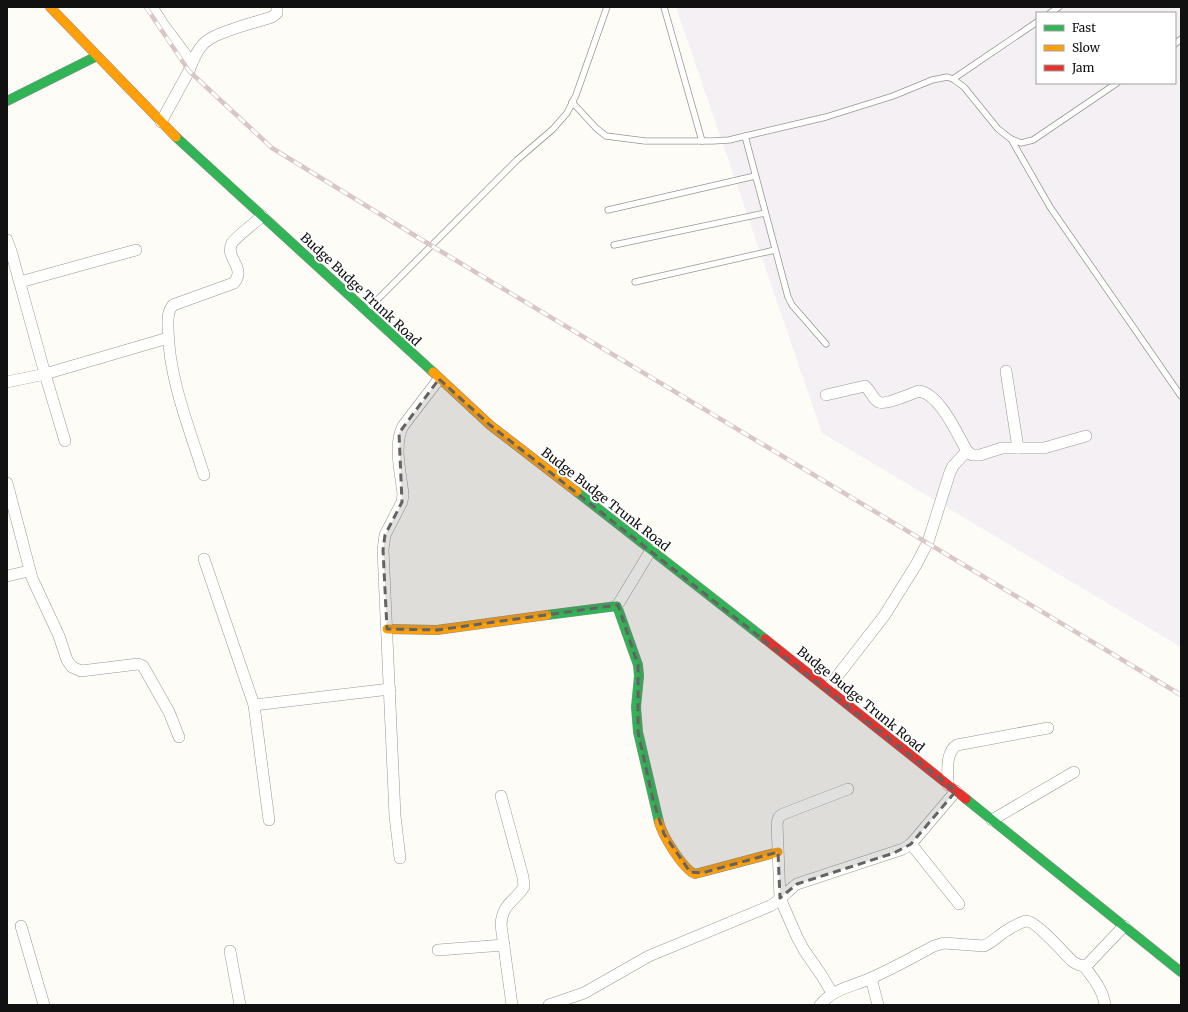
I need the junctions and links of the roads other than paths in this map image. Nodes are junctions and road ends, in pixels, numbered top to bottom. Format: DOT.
graph roads {
  1 [pos="50,7"];
  2 [pos="152,7"];
  3 [pos="277,7"];
  4 [pos="606,7"];
  5 [pos="664,7"];
  6 [pos="1036,23"];
  7 [pos="97,56"];
  8 [pos="192,63"];
  9 [pos="953,79"];
  10 [pos="1116,84"];
  11 [pos="7,101"];
  12 [pos="572,102"];
  13 [pos="161,122"];
  14 [pos="745,136"];
  15 [pos="1011,139"];
  16 [pos="702,141"];
  17 [pos="755,176"];
  18 [pos="608,210"];
  19 [pos="765,213"];
  20 [pos="262,216"];
  21 [pos="7,240"];
  22 [pos="614,246"];
  23 [pos="136,250"];
  24 [pos="775,250"];
  25 [pos="20,282"];
  26 [pos="635,282"];
  27 [pos="366,311"];
  28 [pos="168,338"];
  29 [pos="826,344"];
  30 [pos="1006,371"];
  31 [pos="45,374"];
  32 [pos="439,379"];
  33 [pos="7,382"];
  34 [pos="826,394"];
  35 [pos="1181,396"];
  36 [pos="1086,436"];
  37 [pos="65,441"];
  38 [pos="1018,448"];
  39 [pos="967,451"];
  40 [pos="204,475"];
  41 [pos="7,483"];
  42 [pos="651,550"];
  43 [pos="204,559"];
  44 [pos="30,571"];
  45 [pos="7,576"];
  46 [pos="617,606"];
  47 [pos="387,629"];
  48 [pos="828,688"];
  49 [pos="390,689"];
  50 [pos="254,705"];
  51 [pos="1048,728"];
  52 [pos="179,737"];
  53 [pos="1074,772"];
  54 [pos="952,788"];
  55 [pos="848,789"];
  56 [pos="501,796"];
  57 [pos="269,820"];
  58 [pos="992,820"];
  59 [pos="911,844"];
  60 [pos="778,852"];
  61 [pos="400,858"];
  62 [pos="780,898"];
  63 [pos="959,904"];
  64 [pos="21,926"];
  65 [pos="1124,926"];
  66 [pos="504,946"];
  67 [pos="438,950"];
  68 [pos="230,951"];
  69 [pos="1084,966"];
  70 [pos="1181,972"];
  71 [pos="871,978"];
  72 [pos="832,993"];
  73 [pos="44,1005"];
  74 [pos="240,1005"];
  75 [pos="512,1005"];
  76 [pos="549,1005"];
  77 [pos="820,1005"];
  78 [pos="878,1005"];
  79 [pos="1105,1005"];
  1 -- 7 [label="main road, Budge Budge Trunk Road"];
  2 -- 8 [label="street"];
  3 -- 8 [label="street"];
  4 -- 12 [label="lane"];
  5 -- 16 [label="lane"];
  6 -- 9 [label="lane"];
  7 -- 11 [label="main road"];
  7 -- 13 [label="main road, Budge Budge Trunk Road"];
  8 -- 13 [label="street"];
  9 -- 14 [label="lane"];
  9 -- 15 [label="lane"];
  10 -- 15 [label="lane"];
  12 -- 16 [label="lane"];
  12 -- 27 [label="lane"];
  13 -- 20 [label="main road, Budge Budge Trunk Road"];
  14 -- 16 [label="lane"];
  14 -- 17 [label="lane"];
  15 -- 35 [label="lane"];
  17 -- 18 [label="lane"];
  17 -- 19 [label="lane"];
  19 -- 22 [label="lane"];
  19 -- 24 [label="lane"];
  20 -- 27 [label="main road, Budge Budge Trunk Road"];
  20 -- 28 [label="street"];
  21 -- 25 [label="street"];
  23 -- 25 [label="street"];
  24 -- 26 [label="lane"];
  24 -- 29 [label="lane"];
  25 -- 31 [label="street"];
  27 -- 32 [label="main road, Budge Budge Trunk Road"];
  28 -- 31 [label="street"];
  28 -- 40 [label="street"];
  30 -- 38 [label="street"];
  31 -- 33 [label="street"];
  31 -- 37 [label="street"];
  32 -- 42 [label="main road, Budge Budge Trunk Road"];
  32 -- 47 [label="street"];
  34 -- 39 [label="street"];
  36 -- 38 [label="street"];
  38 -- 39 [label="street"];
  39 -- 48 [label="street"];
  41 -- 44 [label="street"];
  42 -- 46 [label="street"];
  42 -- 48 [label="main road, Budge Budge Trunk Road"];
  43 -- 50 [label="street"];
  44 -- 45 [label="street"];
  44 -- 52 [label="street"];
  46 -- 47 [label="main road"];
  46 -- 60 [label="main road"];
  47 -- 49 [label="street"];
  48 -- 54 [label="main road, Budge Budge Trunk Road"];
  49 -- 50 [label="street"];
  49 -- 61 [label="street"];
  50 -- 57 [label="street"];
  51 -- 54 [label="street"];
  53 -- 58 [label="street"];
  54 -- 58 [label="main road, Budge Budge Trunk Road"];
  54 -- 59 [label="street"];
  55 -- 60 [label="street"];
  56 -- 66 [label="street"];
  58 -- 65 [label="main road, Budge Budge Trunk Road"];
  59 -- 62 [label="street"];
  59 -- 63 [label="street"];
  60 -- 62 [label="street"];
  62 -- 72 [label="street"];
  62 -- 76 [label="street"];
  64 -- 73 [label="street"];
  65 -- 69 [label="street"];
  65 -- 70 [label="main road, Budge Budge Trunk Road"];
  66 -- 67 [label="street"];
  66 -- 75 [label="street"];
  68 -- 74 [label="street"];
  69 -- 71 [label="street"];
  69 -- 79 [label="street"];
  71 -- 72 [label="street"];
  71 -- 78 [label="street"];
  72 -- 77 [label="street"];
}
